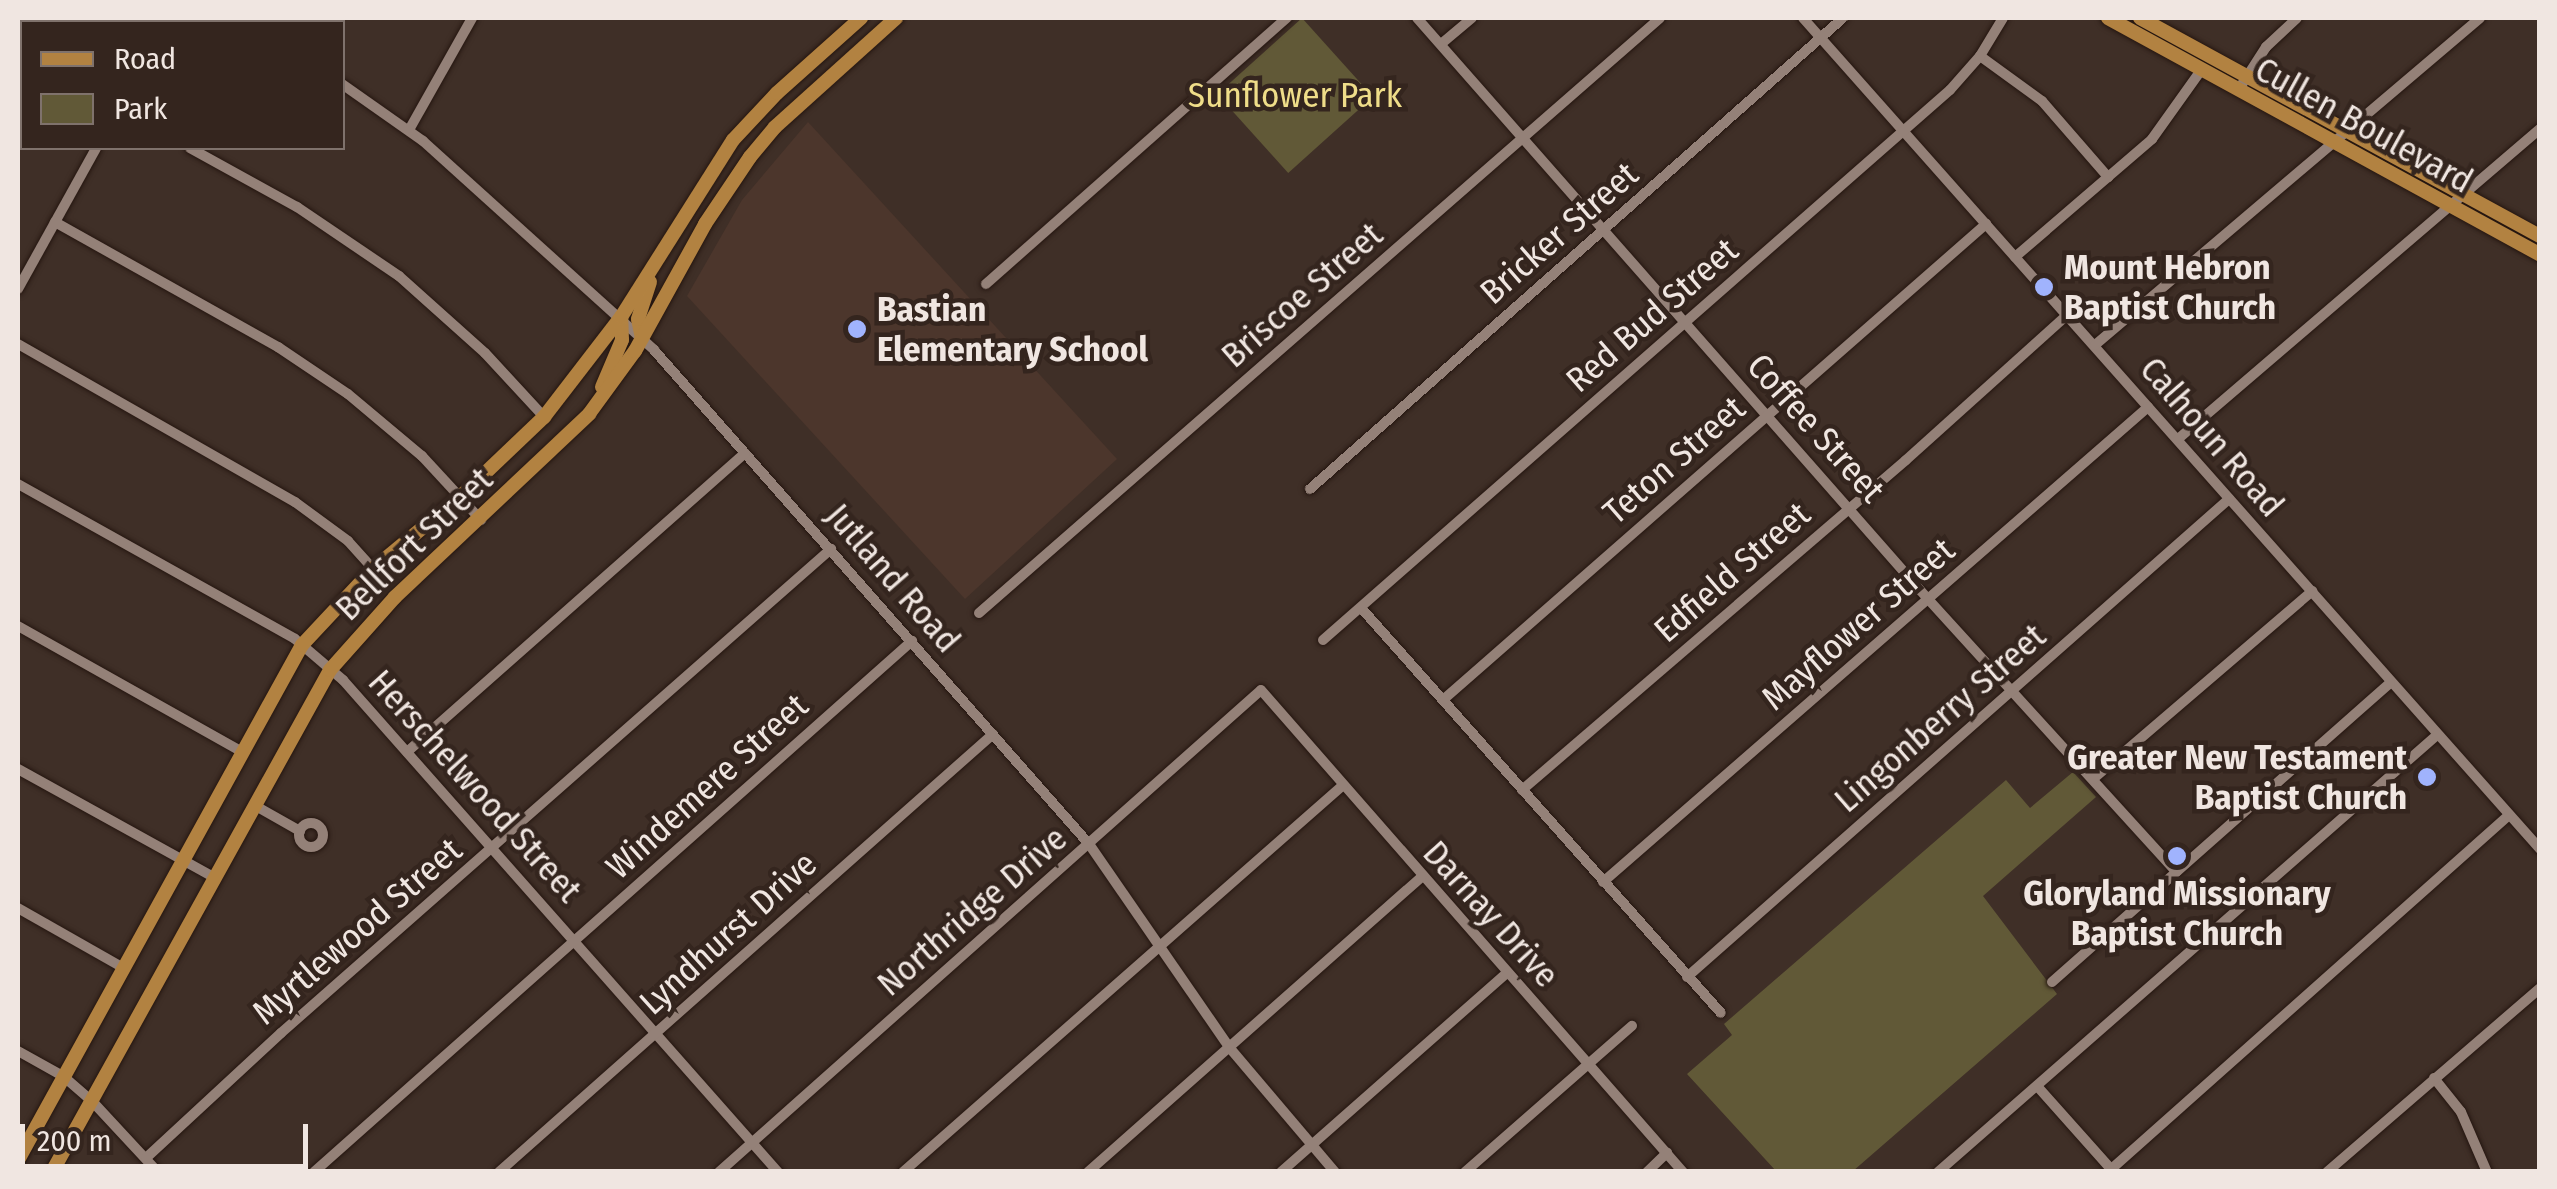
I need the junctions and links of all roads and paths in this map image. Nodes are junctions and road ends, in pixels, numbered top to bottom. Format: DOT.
graph roads {
  1 [pos="472,18"];
  2 [pos="861,18"];
  3 [pos="896,18"];
  4 [pos="1287,18"];
  5 [pos="1418,18"];
  6 [pos="1472,18"];
  7 [pos="1660,18"];
  8 [pos="1803,18"];
  9 [pos="1843,18"];
  10 [pos="2003,18"];
  11 [pos="2108,18"];
  12 [pos="2480,18"];
  13 [pos="2291,19"];
  14 [pos="2142,22"];
  15 [pos="876,35"];
  16 [pos="1822,39"];
  17 [pos="1441,44"];
  18 [pos="1980,56"];
  19 [pos="2206,62"];
  20 [pos="2243,82"];
  21 [pos="345,86"];
  22 [pos="758,111"];
  23 [pos="775,127"];
  24 [pos="2540,129"];
  25 [pos="409,130"];
  26 [pos="2346,130"];
  27 [pos="1904,132"];
  28 [pos="1524,138"];
  29 [pos="2333,142"];
  30 [pos="95,150"];
  31 [pos="194,150"];
  32 [pos="2108,177"];
  33 [pos="2461,195"];
  34 [pos="2448,206"];
  35 [pos="684,213"];
  36 [pos="55,222"];
  37 [pos="704,224"];
  38 [pos="1986,224"];
  39 [pos="1605,229"];
  40 [pos="2540,236"];
  41 [pos="2540,256"];
  42 [pos="2015,257"];
  43 [pos="658,258"];
  44 [pos="986,284"];
  45 [pos="18,289"];
  46 [pos="2067,315"];
  47 [pos="620,317"];
  48 [pos="1685,322"];
  49 [pos="642,338"];
  50 [pos="18,344"];
  51 [pos="2095,345"];
  52 [pos="2148,407"];
  53 [pos="589,414"];
  54 [pos="1767,415"];
  55 [pos="544,417"];
  56 [pos="2178,439"];
  57 [pos="745,453"];
  58 [pos="18,484"];
  59 [pos="1310,489"];
  60 [pos="461,496"];
  61 [pos="2229,499"];
  62 [pos="1848,507"];
  63 [pos="480,520"];
  64 [pos="831,549"];
  65 [pos="373,569"];
  66 [pos="2312,591"];
  67 [pos="1928,598"];
  68 [pos="1362,609"];
  69 [pos="979,612"];
  70 [pos="18,626"];
  71 [pos="1323,640"];
  72 [pos="912,641"];
  73 [pos="302,645"];
  74 [pos="330,670"];
  75 [pos="2390,683"];
  76 [pos="1261,690"];
  77 [pos="2014,690"];
  78 [pos="1444,699"];
  79 [pos="993,734"];
  80 [pos="2437,735"];
  81 [pos="240,751"];
  82 [pos="407,752"];
  83 [pos="18,769"];
  84 [pos="2092,779"];
  85 [pos="1342,786"];
  86 [pos="1522,790"];
  87 [pos="254,804"];
  88 [pos="2508,816"];
  89 [pos="300,830"];
  90 [pos="1089,844"];
  91 [pos="492,848"];
  92 [pos="2540,849"];
  93 [pos="181,860"];
  94 [pos="2176,872"];
  95 [pos="214,877"];
  96 [pos="1422,877"];
  97 [pos="1604,882"];
  98 [pos="18,908"];
  99 [pos="576,939"];
  100 [pos="1157,948"];
  101 [pos="122,968"];
  102 [pos="1507,972"];
  103 [pos="1687,977"];
  104 [pos="2052,982"];
  105 [pos="2540,988"];
  106 [pos="1721,1013"];
  107 [pos="1632,1026"];
  108 [pos="656,1034"];
  109 [pos="1229,1047"];
  110 [pos="18,1050"];
  111 [pos="1588,1064"];
  112 [pos="64,1076"];
  113 [pos="2434,1078"];
  114 [pos="2038,1086"];
  115 [pos="92,1100"];
  116 [pos="752,1142"];
  117 [pos="1311,1144"];
  118 [pos="1667,1153"];
  119 [pos="146,1158"];
  120 [pos="18,1160"];
  121 [pos="2109,1170"];
  122 [pos="2330,1170"];
  123 [pos="52,1172"];
  124 [pos="158,1172"];
  125 [pos="314,1172"];
  126 [pos="500,1172"];
  127 [pos="719,1172"];
  128 [pos="778,1172"];
  129 [pos="903,1172"];
  130 [pos="1088,1172"];
  131 [pos="1281,1172"];
  132 [pos="1335,1172"];
  133 [pos="1466,1172"];
  134 [pos="1647,1172"];
  135 [pos="1683,1172"];
  136 [pos="1938,1172"];
  137 [pos="2487,1172"];
  1 -- 25 [label="street"];
  2 -- 15 [label="main road"];
  2 -- 22 [label="main road, Bellfort Street"];
  3 -- 15 [label="main road, Bellfort Street"];
  4 -- 44 [label="street"];
  5 -- 17 [label="street, Coffee Street"];
  6 -- 17 [label="street"];
  7 -- 28 [label="street, Briscoe Street"];
  8 -- 16 [label="street, Calhoun Road"];
  9 -- 16 [label="street, Bricker Street"];
  10 -- 18 [label="street, Red Bud Street"];
  11 -- 14 [label="main road, Cullen Boulevard"];
  12 -- 26 [label="street"];
  13 -- 20 [label="street"];
  14 -- 19 [label="main road, Cullen Boulevard"];
  15 -- 23 [label="main road, Bellfort Street"];
  16 -- 27 [label="street, Calhoun Road"];
  16 -- 39 [label="street, Bricker Street"];
  17 -- 28 [label="street, Coffee Street"];
  18 -- 27 [label="street, Red Bud Street"];
  18 -- 32 [label="street"];
  19 -- 20 [label="main road, Cullen Boulevard"];
  19 -- 32 [label="street"];
  20 -- 26 [label="main road, Cullen Boulevard"];
  20 -- 29 [label="main road, Cullen Boulevard"];
  21 -- 25 [label="street, Jutland Road"];
  22 -- 23 [label="main road"];
  22 -- 35 [label="main road, Bellfort Street"];
  23 -- 37 [label="main road, Bellfort Street"];
  24 -- 33 [label="street"];
  25 -- 47 [label="street, Jutland Road"];
  26 -- 29 [label="street"];
  26 -- 33 [label="main road, Cullen Boulevard"];
  27 -- 38 [label="street, Calhoun Road"];
  27 -- 48 [label="street, Red Bud Street"];
  28 -- 39 [label="street, Coffee Street"];
  28 -- 69 [label="street, Briscoe Street"];
  29 -- 34 [label="main road, Cullen Boulevard"];
  29 -- 51 [label="street"];
  30 -- 36 [label="street"];
  31 -- 55 [label="street"];
  32 -- 42 [label="street"];
  33 -- 34 [label="street"];
  33 -- 40 [label="main road, Cullen Boulevard"];
  34 -- 41 [label="main road, Cullen Boulevard"];
  34 -- 56 [label="street"];
  35 -- 37 [label="main road"];
  35 -- 43 [label="main road, Bellfort Street"];
  36 -- 45 [label="street"];
  36 -- 60 [label="street"];
  37 -- 49 [label="main road, Bellfort Street"];
  38 -- 42 [label="street, Calhoun Road"];
  38 -- 54 [label="street, Teton Street"];
  39 -- 48 [label="street, Coffee Street"];
  39 -- 59 [label="street, Bricker Street"];
  42 -- 46 [label="street, Calhoun Road"];
  43 -- 47 [label="main road, Bellfort Street"];
  43 -- 49 [label="main road"];
  46 -- 51 [label="street, Calhoun Road"];
  46 -- 62 [label="street, Edfield Street"];
  47 -- 49 [label="street, Jutland Road"];
  47 -- 53 [label="main road"];
  47 -- 55 [label="main road, Bellfort Street"];
  48 -- 54 [label="street, Coffee Street"];
  48 -- 68 [label="street, Red Bud Street"];
  49 -- 53 [label="main road, Bellfort Street"];
  49 -- 57 [label="street, Jutland Road"];
  50 -- 65 [label="street"];
  51 -- 52 [label="street, Calhoun Road"];
  52 -- 56 [label="street, Calhoun Road"];
  52 -- 67 [label="street, Mayflower Street"];
  53 -- 63 [label="main road, Bellfort Street"];
  54 -- 62 [label="street, Coffee Street"];
  54 -- 78 [label="street, Teton Street"];
  55 -- 60 [label="main road, Bellfort Street"];
  56 -- 61 [label="street, Calhoun Road"];
  57 -- 64 [label="street, Jutland Road"];
  57 -- 82 [label="street"];
  58 -- 73 [label="street, Herschelwood Street"];
  60 -- 63 [label="street"];
  60 -- 65 [label="main road, Bellfort Street"];
  61 -- 66 [label="street, Calhoun Road"];
  61 -- 77 [label="street, Lingonberry Street"];
  62 -- 67 [label="street, Coffee Street"];
  62 -- 86 [label="street, Edfield Street"];
  63 -- 74 [label="main road, Bellfort Street"];
  64 -- 72 [label="street, Jutland Road"];
  64 -- 91 [label="street, Myrtlewood Street"];
  65 -- 73 [label="main road, Bellfort Street"];
  66 -- 75 [label="street, Calhoun Road"];
  66 -- 84 [label="street"];
  67 -- 77 [label="street, Coffee Street"];
  67 -- 97 [label="street, Mayflower Street"];
  68 -- 71 [label="street, Red Bud Street"];
  68 -- 78 [label="street"];
  70 -- 81 [label="street"];
  72 -- 79 [label="street, Jutland Road"];
  72 -- 99 [label="street, Windemere Street"];
  73 -- 74 [label="street, Herschelwood Street"];
  73 -- 81 [label="main road, Bellfort Street"];
  74 -- 82 [label="street, Herschelwood Street"];
  74 -- 87 [label="main road, Bellfort Street"];
  75 -- 80 [label="street, Calhoun Road"];
  75 -- 94 [label="street"];
  76 -- 85 [label="street, Darnay Drive"];
  76 -- 90 [label="street, Northridge Drive"];
  77 -- 84 [label="street, Coffee Street"];
  77 -- 103 [label="street, Lingonberry Street"];
  78 -- 86 [label="street"];
  79 -- 90 [label="street, Jutland Road"];
  79 -- 108 [label="street, Lyndhurst Drive"];
  80 -- 88 [label="street, Calhoun Road"];
  80 -- 114 [label="street"];
  81 -- 93 [label="main road, Bellfort Street"];
  82 -- 91 [label="street, Herschelwood Street"];
  83 -- 93 [label="street"];
  84 -- 94 [label="street, Coffee Street"];
  85 -- 96 [label="street, Darnay Drive"];
  85 -- 100 [label="street"];
  86 -- 97 [label="street"];
  87 -- 89 [label="street"];
  87 -- 95 [label="main road, Bellfort Street"];
  88 -- 92 [label="street, Calhoun Road"];
  88 -- 121 [label="street"];
  90 -- 100 [label="street, Jutland Road"];
  90 -- 116 [label="street, Northridge Drive"];
  91 -- 99 [label="street, Herschelwood Street"];
  91 -- 119 [label="street, Myrtlewood Street"];
  93 -- 95 [label="street"];
  93 -- 101 [label="main road, Bellfort Street"];
  94 -- 104 [label="street"];
  95 -- 115 [label="main road, Bellfort Street"];
  96 -- 102 [label="street, Darnay Drive"];
  96 -- 109 [label="street"];
  97 -- 103 [label="street"];
  98 -- 101 [label="street"];
  99 -- 108 [label="street, Herschelwood Street"];
  99 -- 125 [label="street, Windemere Street"];
  100 -- 109 [label="street, Jutland Road"];
  100 -- 129 [label="street"];
  101 -- 112 [label="main road, Bellfort Street"];
  102 -- 111 [label="street, Darnay Drive"];
  102 -- 117 [label="street"];
  103 -- 106 [label="street"];
  105 -- 113 [label="street"];
  107 -- 111 [label="street"];
  108 -- 116 [label="street, Herschelwood Street"];
  108 -- 126 [label="street, Lyndhurst Drive"];
  109 -- 117 [label="street, Jutland Road"];
  109 -- 130 [label="street"];
  110 -- 112 [label="street"];
  111 -- 118 [label="street, Darnay Drive"];
  111 -- 133 [label="street"];
  112 -- 115 [label="street"];
  112 -- 120 [label="main road, Bellfort Street"];
  113 -- 122 [label="street"];
  113 -- 137 [label="street"];
  114 -- 121 [label="street"];
  114 -- 136 [label="street"];
  115 -- 119 [label="street"];
  115 -- 123 [label="main road, Bellfort Street"];
  116 -- 127 [label="street, Northridge Drive"];
  116 -- 128 [label="street, Herschelwood Street"];
  117 -- 131 [label="street"];
  117 -- 132 [label="street, Jutland Road"];
  118 -- 134 [label="street"];
  118 -- 135 [label="street, Darnay Drive"];
  119 -- 124 [label="street"];
}
